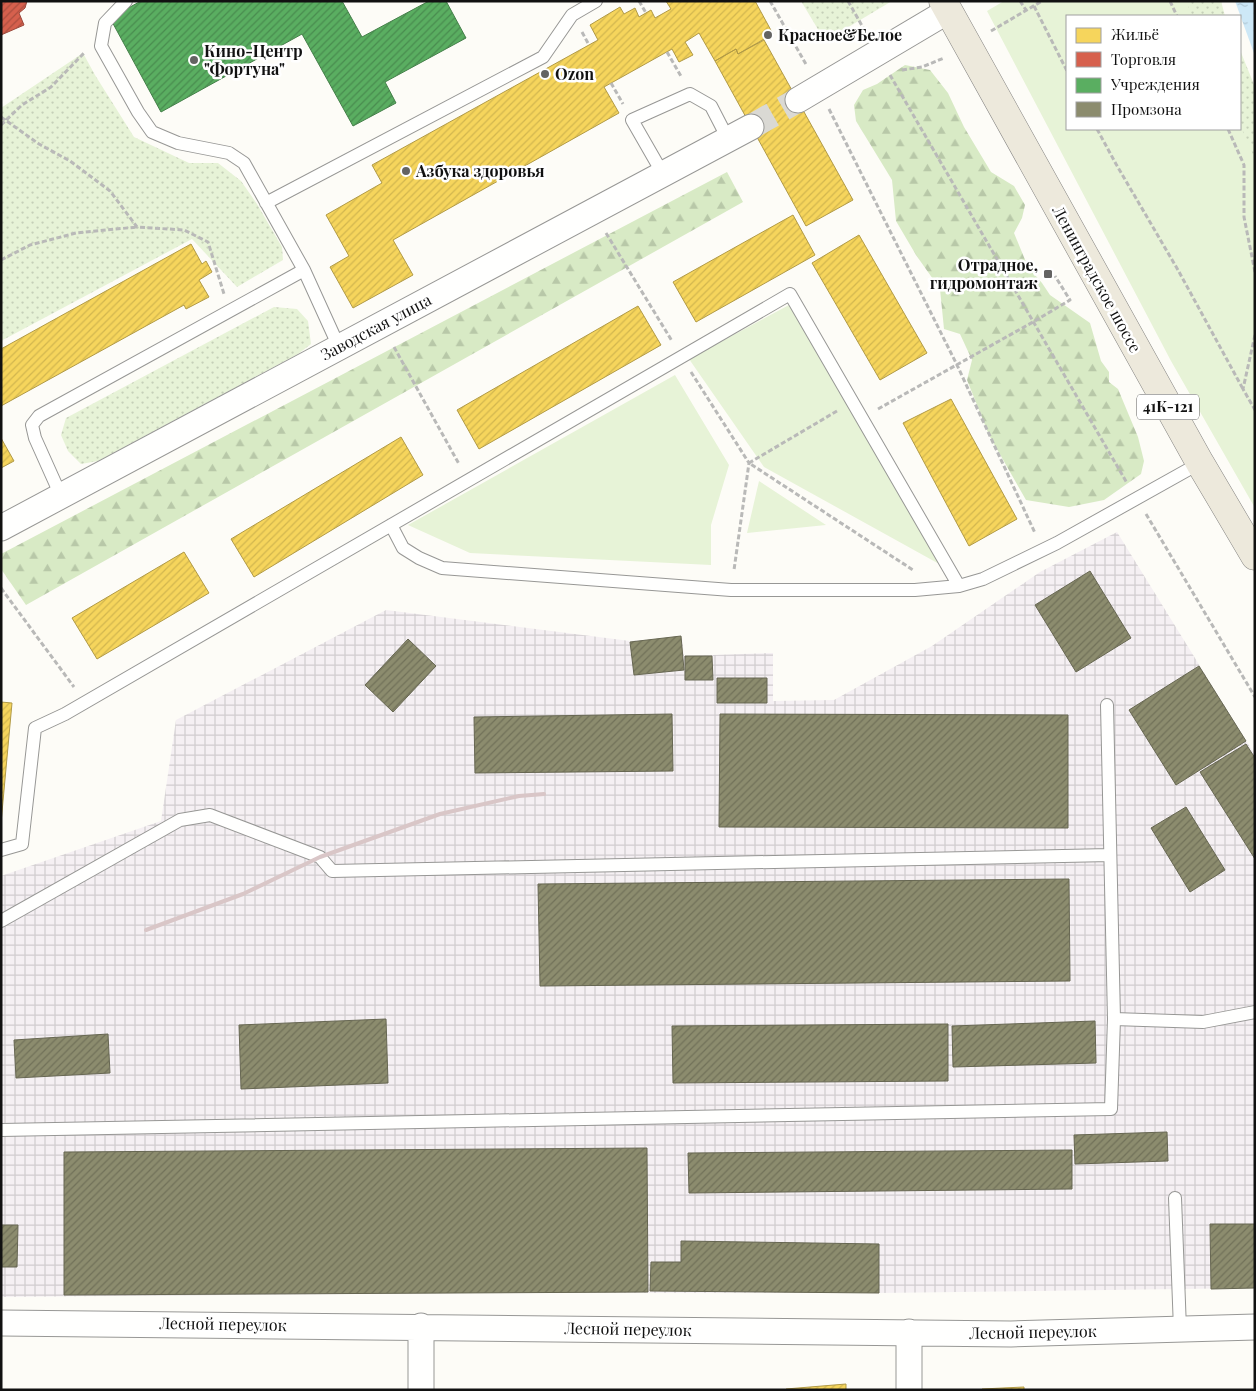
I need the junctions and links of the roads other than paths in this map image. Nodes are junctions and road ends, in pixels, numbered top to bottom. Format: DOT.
graph roads {
  1 [pos="126,1"];
  2 [pos="596,1"];
  3 [pos="945,6"];
  4 [pos="808,94"];
  5 [pos="751,126"];
  6 [pos="728,139"];
  7 [pos="663,174"];
  8 [pos="266,203"];
  9 [pos="304,270"];
  10 [pos="339,347"];
  11 [pos="1200,463"];
  12 [pos="61,496"];
  13 [pos="391,525"];
  14 [pos="1,528"];
  15 [pos="1255,556"];
  16 [pos="959,586"];
  17 [pos="1107,705"];
  18 [pos="1,850"];
  19 [pos="1110,855"];
  20 [pos="1,921"];
  21 [pos="1255,1012"];
  22 [pos="1114,1019"];
  23 [pos="1,1130"];
  24 [pos="1175,1198"];
  25 [pos="1,1322"];
  26 [pos="420,1326"];
  27 [pos="1255,1328"];
  28 [pos="1180,1329"];
  29 [pos="908,1332"];
  30 [pos="421,1390"];
  31 [pos="909,1390"];
  1 -- 8 [label="lane"];
  2 -- 8 [label="lane"];
  3 -- 4 [label="street"];
  3 -- 11 [label="main road, Ленинградское шоссе / 41К-121"];
  5 -- 6 [label="street, Заводская улица"];
  6 -- 7 [label="street, Заводская улица"];
  6 -- 7 [label="lane"];
  7 -- 10 [label="street, Заводская улица"];
  8 -- 9 [label="lane"];
  9 -- 10 [label="lane"];
  9 -- 12 [label="lane"];
  10 -- 12 [label="street, Заводская улица"];
  11 -- 15 [label="main road, Ленинградское шоссе / 41К-121"];
  11 -- 16 [label="lane"];
  12 -- 14 [label="street, Заводская улица"];
  13 -- 16 [label="lane"];
  13 -- 16 [label="lane"];
  13 -- 18 [label="lane"];
  17 -- 19 [label="lane"];
  19 -- 20 [label="lane"];
  19 -- 22 [label="lane"];
  21 -- 22 [label="lane"];
  22 -- 23 [label="lane"];
  24 -- 28 [label="lane"];
  25 -- 26 [label="street, Лесной переулок"];
  26 -- 29 [label="street, Лесной переулок"];
  26 -- 30 [label="street"];
  27 -- 28 [label="street, Лесной переулок"];
  28 -- 29 [label="street, Лесной переулок"];
  29 -- 31 [label="street"];
}
